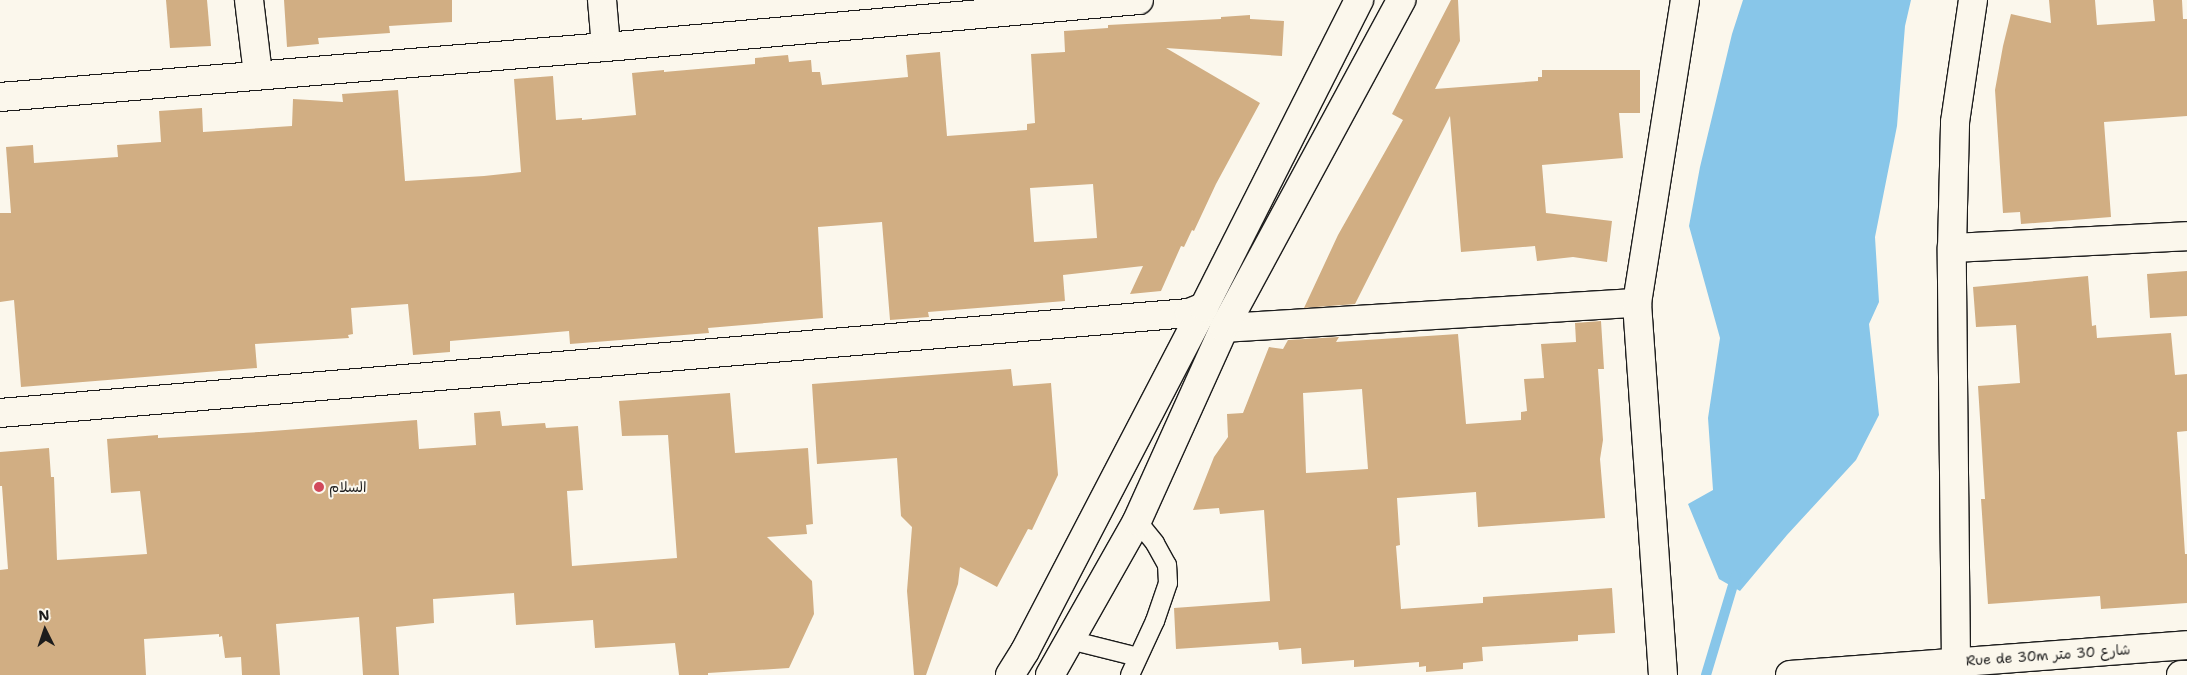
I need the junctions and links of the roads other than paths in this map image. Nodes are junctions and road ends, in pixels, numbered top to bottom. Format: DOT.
graph roads {
  1 [pos="250,0"];
  2 [pos="602,0"];
  3 [pos="1139,0"];
  4 [pos="1360,0"];
  5 [pos="1401,0"];
  6 [pos="1685,0"];
  7 [pos="1973,0"];
  8 [pos="606,47"];
  9 [pos="258,74"];
  10 [pos="0,97"];
  11 [pos="2187,236"];
  12 [pos="1952,248"];
  13 [pos="1637,303"];
  14 [pos="1204,307"];
  15 [pos="1224,328"];
  16 [pos="0,413"];
  17 [pos="1137,521"];
  18 [pos="1070,640"];
  19 [pos="2187,644"];
  20 [pos="1138,657"];
  21 [pos="1950,669"];
  22 [pos="2187,674"];
  23 [pos="1010,675"];
  24 [pos="1050,675"];
  25 [pos="1130,675"];
  26 [pos="1663,675"];
  27 [pos="1793,675"];
  28 [pos="2181,675"];
  1 -- 9 [label="street"];
  2 -- 8 [label="street"];
  3 -- 8 [label="street"];
  4 -- 14 [label="street"];
  5 -- 15 [label="street"];
  6 -- 13 [label="street"];
  7 -- 12 [label="street"];
  8 -- 9 [label="street"];
  9 -- 10 [label="street"];
  11 -- 12 [label="street"];
  12 -- 21 [label="street"];
  13 -- 15 [label="street"];
  13 -- 26 [label="street"];
  14 -- 16 [label="street"];
  14 -- 23 [label="street"];
  15 -- 17 [label="street"];
  17 -- 18 [label="street"];
  17 -- 20 [label="lane"];
  18 -- 20 [label="lane"];
  18 -- 24 [label="street"];
  19 -- 21 [label="street, Rue de 30m شارع 30 متر"];
  20 -- 25 [label="lane"];
  21 -- 27 [label="street, Rue de 30m شارع 30 متر"];
  22 -- 28 [label="street"];
}
